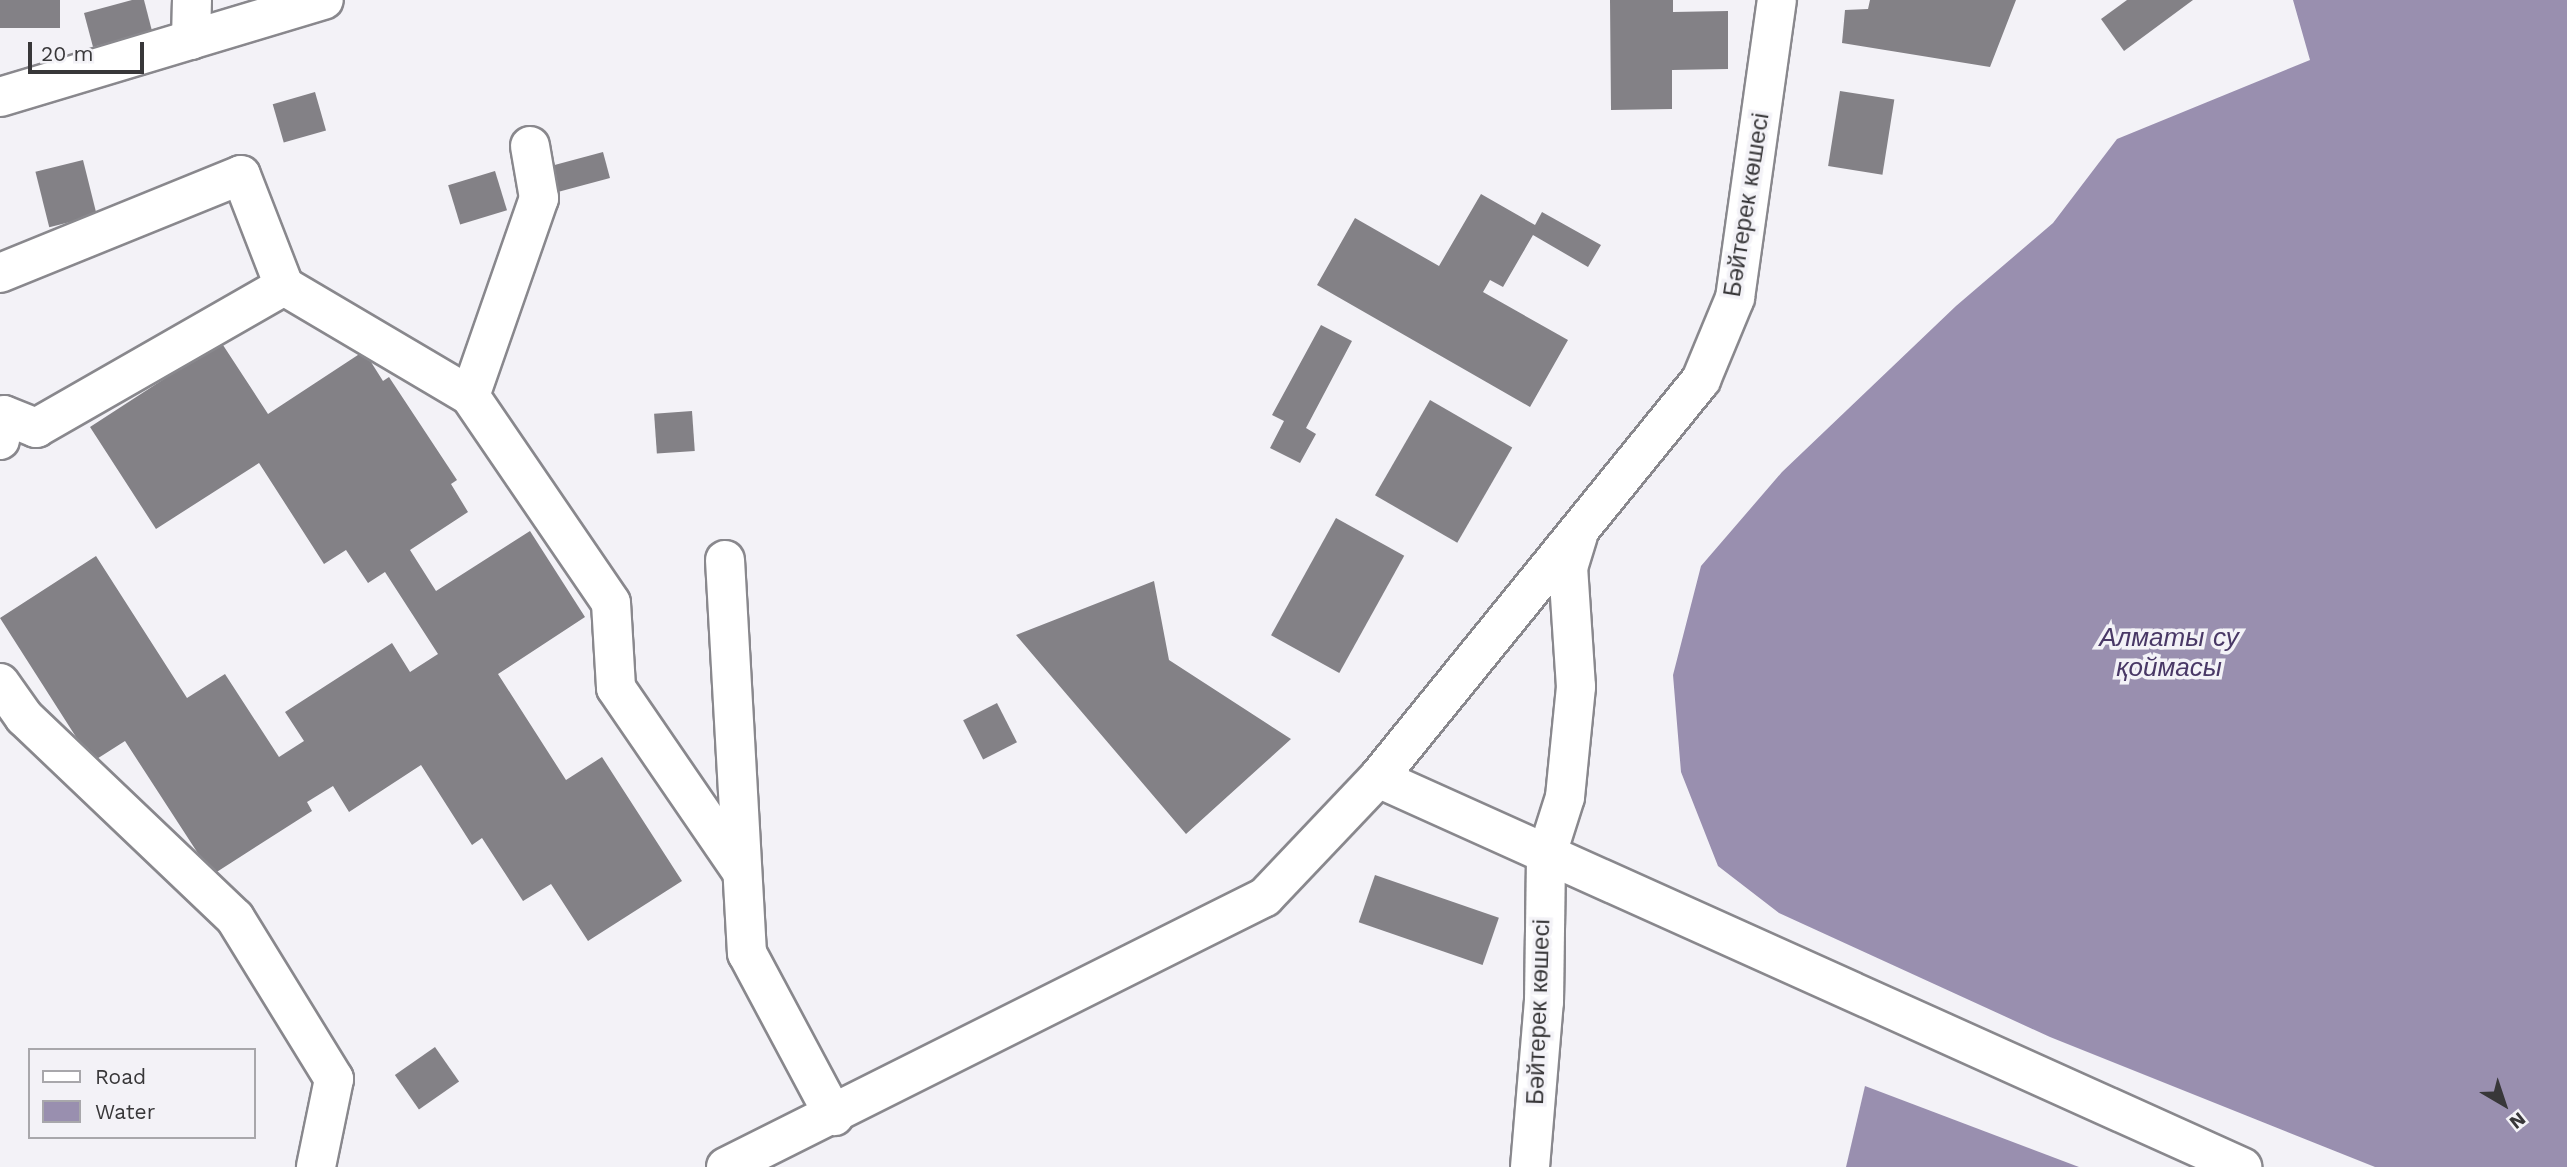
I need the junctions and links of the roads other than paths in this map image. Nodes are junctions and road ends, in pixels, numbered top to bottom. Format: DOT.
graph roads {
  1 [pos="192,0"];
  2 [pos="324,0"];
  3 [pos="1777,0"];
  4 [pos="191,40"];
  5 [pos="0,97"];
  6 [pos="530,146"];
  7 [pos="0,273"];
  8 [pos="284,286"];
  9 [pos="470,396"];
  10 [pos="1,417"];
  11 [pos="1579,531"];
  12 [pos="724,560"];
  13 [pos="0,684"];
  14 [pos="1378,778"];
  15 [pos="1546,857"];
  16 [pos="742,872"];
  17 [pos="834,1116"];
  18 [pos="316,1167"];
  19 [pos="726,1167"];
  20 [pos="1530,1167"];
  21 [pos="2242,1167"];
  1 -- 4 [label="street"];
  2 -- 4 [label="street"];
  3 -- 11 [label="street, Бәйтерек көшесі"];
  4 -- 5 [label="street"];
  6 -- 9 [label="street"];
  7 -- 8 [label="street"];
  8 -- 9 [label="street"];
  8 -- 10 [label="street"];
  9 -- 16 [label="street"];
  11 -- 14 [label="street, Бәйтерек көшесі"];
  11 -- 15 [label="street, Бәйтерек көшесі"];
  12 -- 16 [label="street"];
  13 -- 18 [label="street"];
  14 -- 15 [label="street"];
  14 -- 17 [label="street, Бәйтерек көшесі"];
  15 -- 20 [label="street, Бәйтерек көшесі"];
  15 -- 21 [label="street"];
  16 -- 17 [label="street"];
  17 -- 19 [label="street, Бәйтерек көшесі"];
}
